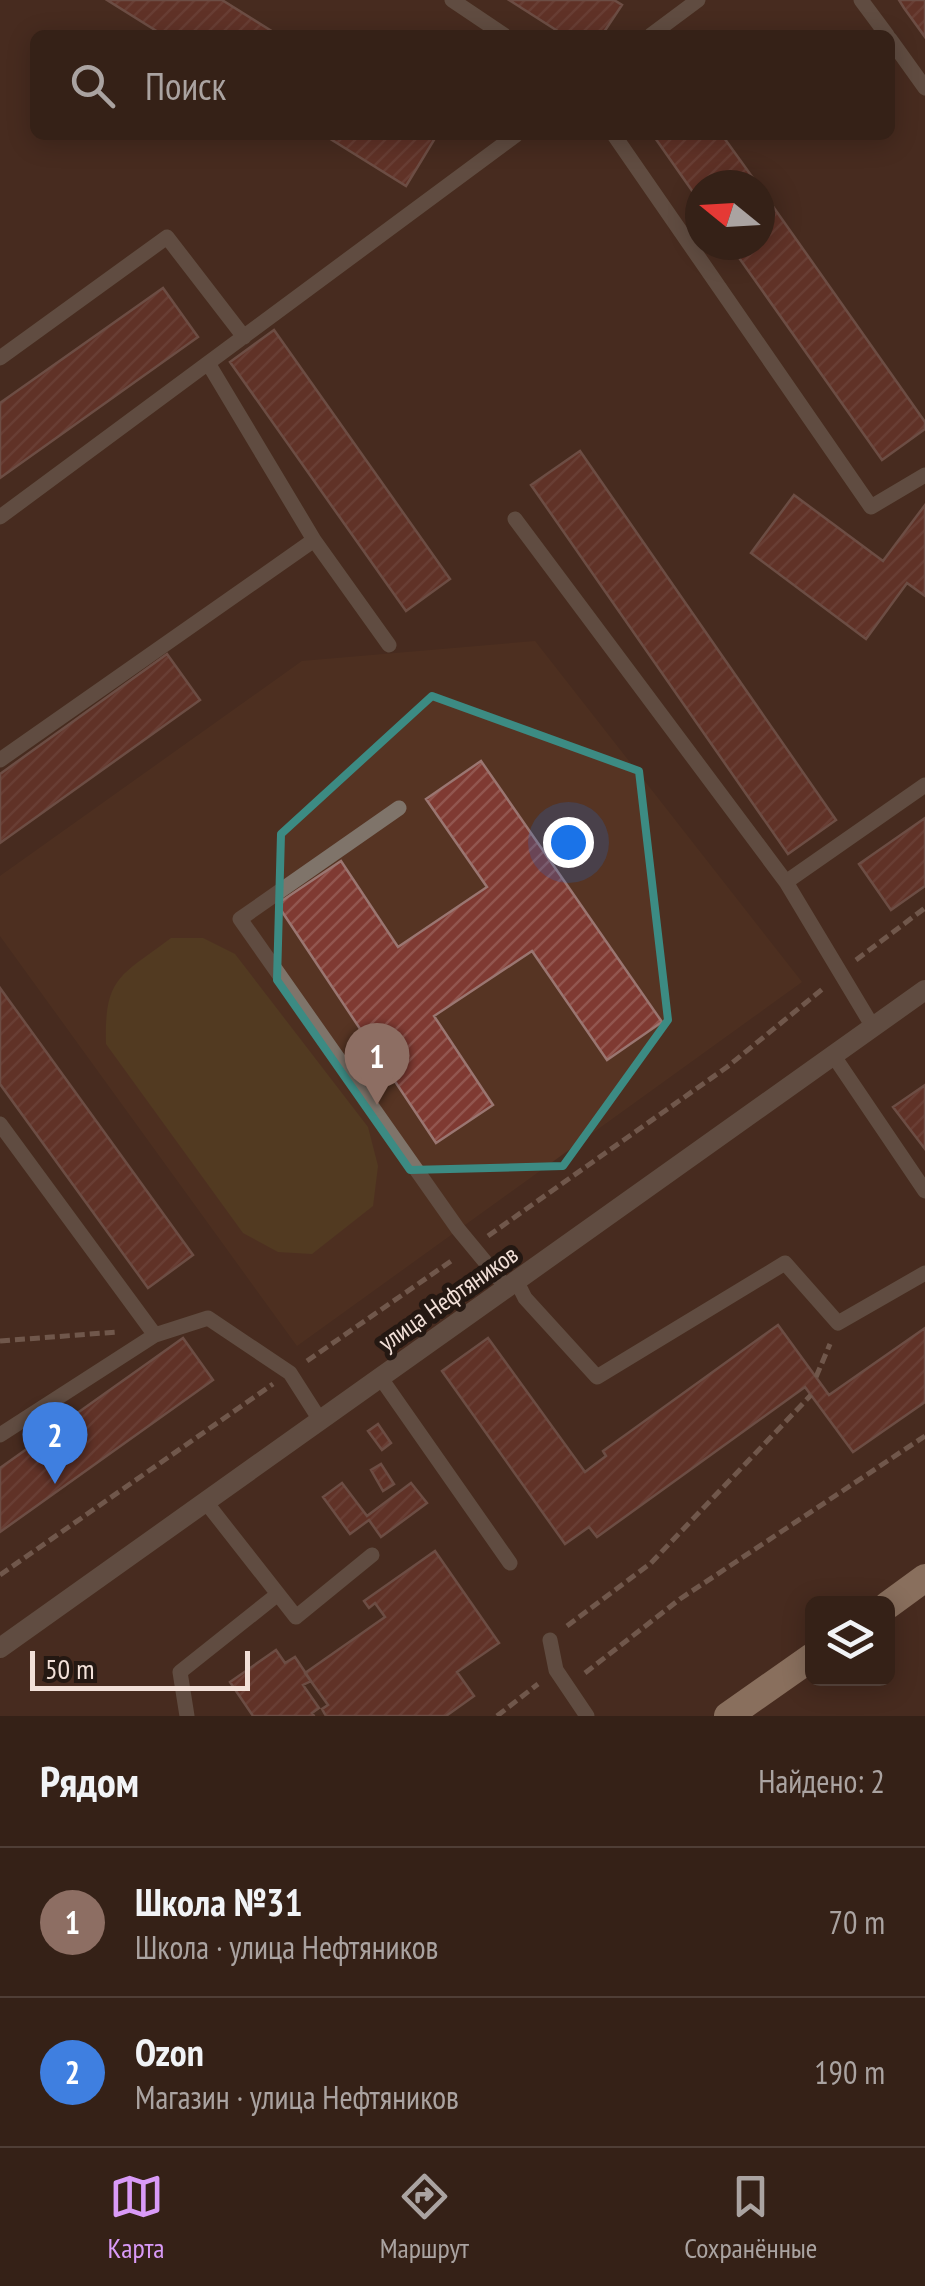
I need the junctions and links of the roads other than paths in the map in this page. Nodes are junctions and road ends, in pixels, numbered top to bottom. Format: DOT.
graph roads {
  1 [pos="452,0"];
  2 [pos="698,0"];
  3 [pos="862,0"];
  4 [pos="497,30"];
  5 [pos="658,30"];
  6 [pos="883,30"];
  7 [pos="895,47"];
  8 [pos="925,88"];
  9 [pos="509,140"];
  10 [pos="617,140"];
  11 [pos="244,337"];
  12 [pos="0,358"];
  13 [pos="208,363"];
  14 [pos="925,475"];
  15 [pos="0,517"];
  16 [pos="514,519"];
  17 [pos="314,540"];
  18 [pos="389,645"];
  19 [pos="0,760"];
  20 [pos="925,784"];
  21 [pos="400,808"];
  22 [pos="786,882"];
  23 [pos="925,990"];
  24 [pos="873,1027"];
  25 [pos="833,1055"];
  26 [pos="0,1124"];
  27 [pos="925,1191"];
  28 [pos="925,1272"];
  29 [pos="511,1284"];
  30 [pos="156,1335"];
  31 [pos="380,1377"];
  32 [pos="320,1420"];
  33 [pos="0,1435"];
  34 [pos="206,1501"];
  35 [pos="372,1556"];
  36 [pos="510,1564"];
  37 [pos="925,1578"];
  38 [pos="278,1594"];
  39 [pos="895,1600"];
  40 [pos="550,1640"];
  41 [pos="0,1648"];
  42 [pos="805,1662"];
  43 [pos="187,1716"];
  44 [pos="587,1716"];
  45 [pos="728,1716"];
  1 -- 4 [label="lane"];
  2 -- 5 [label="lane"];
  3 -- 6 [label="lane"];
  7 -- 8 [label="lane"];
  9 -- 11 [label="lane"];
  10 -- 14 [label="lane"];
  11 -- 12 [label="lane"];
  11 -- 13 [label="lane"];
  13 -- 15 [label="lane"];
  13 -- 17 [label="lane"];
  16 -- 22 [label="lane"];
  17 -- 18 [label="lane"];
  17 -- 19 [label="lane"];
  20 -- 22 [label="lane"];
  21 -- 29 [label="lane"];
  22 -- 24 [label="lane"];
  23 -- 24 [label="street, улица Нефтяников"];
  24 -- 25 [label="street, улица Нефтяников"];
  25 -- 27 [label="lane"];
  25 -- 29 [label="street, улица Нефтяников"];
  26 -- 30 [label="lane"];
  28 -- 29 [label="lane"];
  29 -- 31 [label="street, улица Нефтяников"];
  30 -- 32 [label="lane"];
  30 -- 33 [label="lane"];
  31 -- 32 [label="street, улица Нефтяников"];
  31 -- 36 [label="lane"];
  32 -- 34 [label="street, улица Нефтяников"];
  34 -- 38 [label="lane"];
  34 -- 41 [label="street, улица Нефтяников"];
  35 -- 38 [label="lane"];
  37 -- 39 [label="highway"];
  38 -- 43 [label="lane"];
  40 -- 44 [label="lane"];
  42 -- 45 [label="highway"];
}
